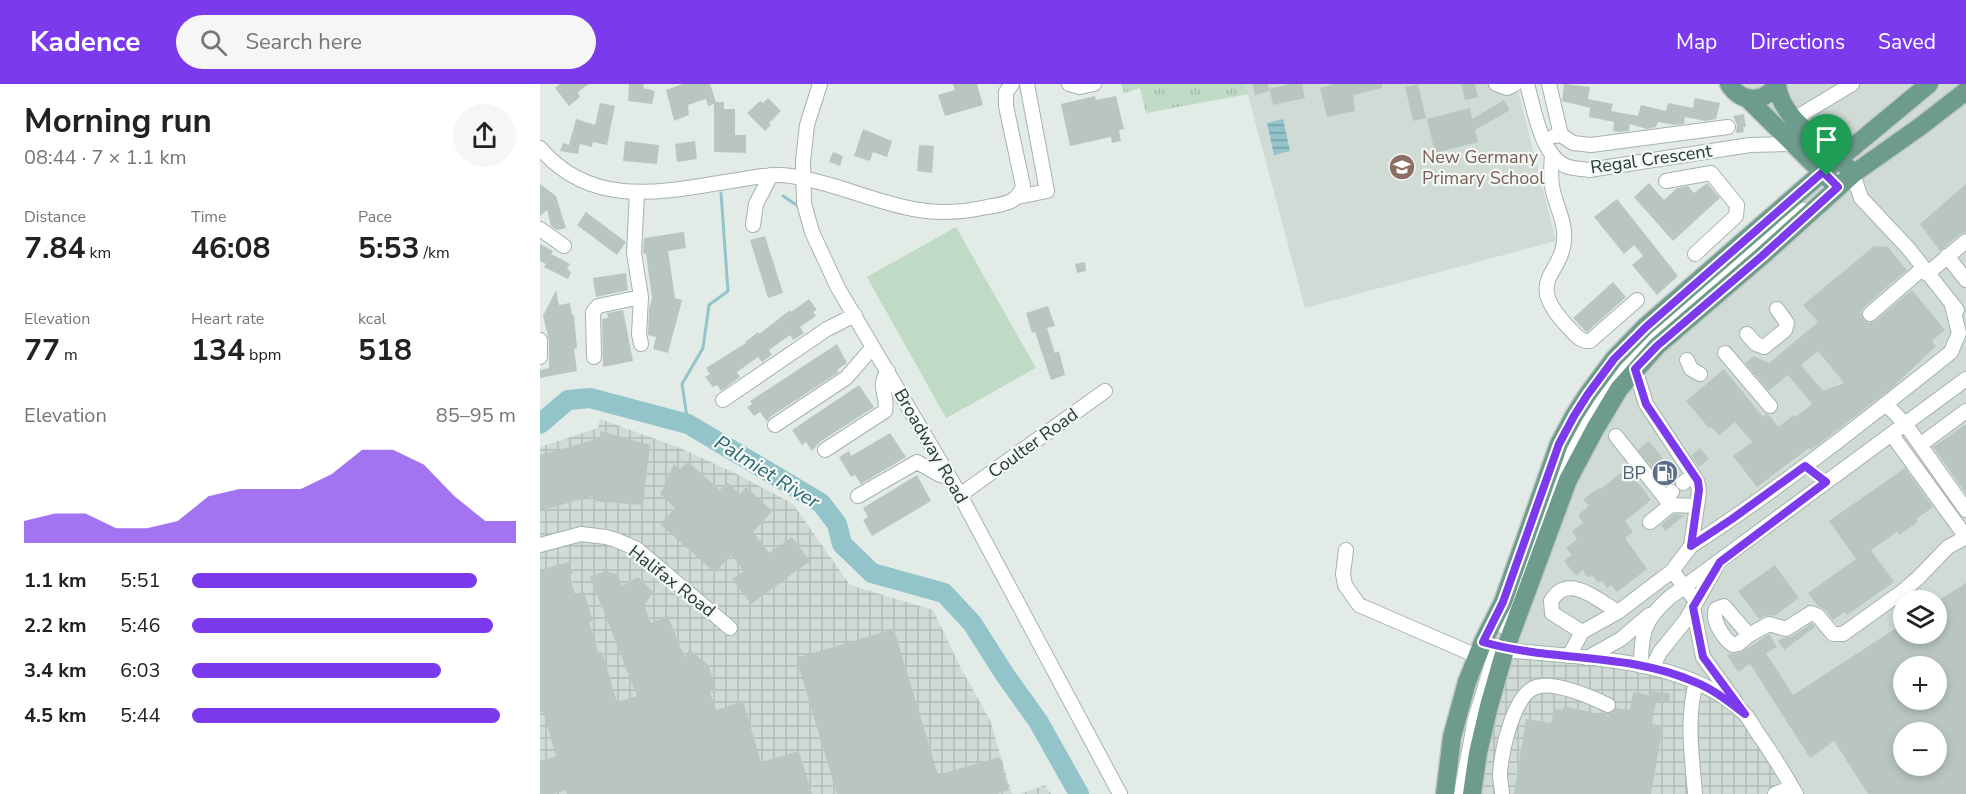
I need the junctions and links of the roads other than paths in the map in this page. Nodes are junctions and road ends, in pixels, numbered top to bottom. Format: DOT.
graph roads {
  1 [pos="820,84"];
  2 [pos="1012,84"];
  3 [pos="1027,84"];
  4 [pos="1069,84"];
  5 [pos="1094,84"];
  6 [pos="1496,84"];
  7 [pos="1515,84"];
  8 [pos="1527,84"];
  9 [pos="1550,84"];
  10 [pos="1729,84"];
  11 [pos="1777,84"];
  12 [pos="1852,84"];
  13 [pos="1929,84"];
  14 [pos="1939,84"];
  15 [pos="1965,84"];
  16 [pos="1966,91"];
  17 [pos="1748,99"];
  18 [pos="1794,119"];
  19 [pos="1728,127"];
  20 [pos="1561,135"];
  21 [pos="1543,138"];
  22 [pos="1794,144"];
  23 [pos="540,148"];
  24 [pos="1707,150"];
  25 [pos="1552,154"];
  26 [pos="1846,167"];
  27 [pos="1711,173"];
  28 [pos="771,175"];
  29 [pos="804,179"];
  30 [pos="1831,180"];
  31 [pos="1666,181"];
  32 [pos="637,193"];
  33 [pos="1018,197"];
  34 [pos="1861,198"];
  35 [pos="753,225"];
  36 [pos="540,229"];
  37 [pos="1966,241"];
  38 [pos="564,246"];
  39 [pos="1695,254"];
  40 [pos="1947,256"];
  41 [pos="1925,272"];
  42 [pos="1966,280"];
  43 [pos="640,297"];
  44 [pos="1637,300"];
  45 [pos="1952,304"];
  46 [pos="1778,309"];
  47 [pos="1870,314"];
  48 [pos="855,315"];
  49 [pos="1966,321"];
  50 [pos="1747,334"];
  51 [pos="540,340"];
  52 [pos="641,344"];
  53 [pos="873,347"];
  54 [pos="1725,353"];
  55 [pos="540,357"];
  56 [pos="594,357"];
  57 [pos="1687,360"];
  58 [pos="1635,369"];
  59 [pos="888,371"];
  60 [pos="1700,374"];
  61 [pos="1966,379"];
  62 [pos="1105,391"];
  63 [pos="723,400"];
  64 [pos="1886,404"];
  65 [pos="1770,406"];
  66 [pos="1966,411"];
  67 [pos="775,425"];
  68 [pos="1906,425"];
  69 [pos="1892,435"];
  70 [pos="1616,436"];
  71 [pos="1920,445"];
  72 [pos="825,450"];
  73 [pos="1818,456"];
  74 [pos="1805,466"];
  75 [pos="949,477"];
  76 [pos="1830,479"];
  77 [pos="960,495"];
  78 [pos="858,496"];
  79 [pos="1669,498"];
  80 [pos="1697,506"];
  81 [pos="1966,510"];
  82 [pos="1650,522"];
  83 [pos="1966,537"];
  84 [pos="540,545"];
  85 [pos="1691,546"];
  86 [pos="1346,550"];
  87 [pos="1720,562"];
  88 [pos="1672,571"];
  89 [pos="1684,588"];
  90 [pos="1694,604"];
  91 [pos="1618,612"];
  92 [pos="1653,612"];
  93 [pos="730,628"];
  94 [pos="1582,632"];
  95 [pos="1749,635"];
  96 [pos="1491,649"];
  97 [pos="1569,656"];
  98 [pos="1587,658"];
  99 [pos="1646,667"];
  100 [pos="1696,682"];
  101 [pos="1608,705"];
  102 [pos="1745,714"];
  103 [pos="1794,790"];
  104 [pos="1120,794"];
  105 [pos="1445,794"];
  106 [pos="1461,794"];
  107 [pos="1472,794"];
  108 [pos="1502,794"];
  109 [pos="1695,794"];
  110 [pos="1775,794"];
  1 -- 29 [label="street, Broadway Road"];
  2 -- 33 [label="street"];
  3 -- 33 [label="street"];
  4 -- 5 [label="street"];
  6 -- 7 [label="street"];
  8 -- 21 [label="street"];
  9 -- 20 [label="street"];
  10 -- 17 [label="main road"];
  11 -- 17 [label="main road"];
  11 -- 18 [label="main road"];
  12 -- 18 [label="street"];
  13 -- 26 [label="main road"];
  14 -- 26 [label="street"];
  15 -- 26 [label="street"];
  16 -- 26 [label="main road"];
  17 -- 22 [label="main road"];
  18 -- 26 [label="main road"];
  19 -- 20 [label="street"];
  20 -- 21 [label="street"];
  21 -- 25 [label="street"];
  22 -- 24 [label="street, Regal Crescent"];
  22 -- 30 [label="main road"];
  23 -- 32 [label="street"];
  24 -- 25 [label="street, Regal Crescent"];
  24 -- 27 [label="street"];
  25 -- 44 [label="street"];
  26 -- 30 [label="main road"];
  26 -- 34 [label="street"];
  27 -- 31 [label="street"];
  27 -- 39 [label="street"];
  28 -- 29 [label="street"];
  28 -- 32 [label="street"];
  28 -- 35 [label="street"];
  29 -- 33 [label="street"];
  29 -- 48 [label="street, Broadway Road"];
  30 -- 34 [label="street"];
  30 -- 58 [label="main road"];
  30 -- 96 [label="street"];
  30 -- 96 [label="main road"];
  32 -- 43 [label="street"];
  34 -- 41 [label="street"];
  36 -- 38 [label="street"];
  37 -- 40 [label="street"];
  40 -- 41 [label="street"];
  40 -- 42 [label="street"];
  41 -- 45 [label="street"];
  41 -- 47 [label="street"];
  43 -- 52 [label="street"];
  43 -- 56 [label="street"];
  45 -- 49 [label="street"];
  45 -- 64 [label="street"];
  46 -- 50 [label="street"];
  48 -- 53 [label="street, Broadway Road"];
  48 -- 63 [label="street"];
  51 -- 55 [label="street"];
  53 -- 59 [label="street, Broadway Road"];
  53 -- 67 [label="street"];
  54 -- 65 [label="street"];
  57 -- 60 [label="street"];
  58 -- 80 [label="street"];
  58 -- 96 [label="main road"];
  59 -- 72 [label="street"];
  59 -- 75 [label="street, Broadway Road"];
  61 -- 68 [label="street"];
  62 -- 77 [label="street, Coulter Road"];
  64 -- 68 [label="street"];
  64 -- 73 [label="street"];
  66 -- 71 [label="street"];
  68 -- 69 [label="street"];
  68 -- 71 [label="street"];
  69 -- 76 [label="street"];
  69 -- 83 [label="street"];
  70 -- 79 [label="street"];
  71 -- 81 [label="street"];
  73 -- 74 [label="street"];
  73 -- 76 [label="street"];
  74 -- 76 [label="street"];
  74 -- 85 [label="street"];
  75 -- 77 [label="street, Broadway Road"];
  75 -- 78 [label="street"];
  76 -- 87 [label="street"];
  77 -- 104 [label="street, Broadway Road"];
  79 -- 80 [label="street"];
  79 -- 82 [label="street"];
  80 -- 85 [label="street"];
  83 -- 95 [label="street"];
  84 -- 93 [label="street, Halifax Road"];
  85 -- 88 [label="street"];
  86 -- 96 [label="street"];
  87 -- 89 [label="street"];
  87 -- 90 [label="street"];
  88 -- 89 [label="street"];
  88 -- 91 [label="street"];
  89 -- 90 [label="street"];
  89 -- 92 [label="street"];
  90 -- 99 [label="street"];
  90 -- 102 [label="street"];
  91 -- 94 [label="street"];
  91 -- 94 [label="street"];
  92 -- 98 [label="street"];
  92 -- 99 [label="street"];
  94 -- 97 [label="street"];
  96 -- 97 [label="street"];
  96 -- 105 [label="main road"];
  96 -- 106 [label="street"];
  96 -- 107 [label="main road"];
  97 -- 98 [label="street"];
  98 -- 99 [label="street"];
  99 -- 100 [label="street"];
  100 -- 102 [label="street"];
  100 -- 109 [label="street"];
  101 -- 108 [label="street"];
  102 -- 103 [label="street"];
  103 -- 110 [label="street"];
}
